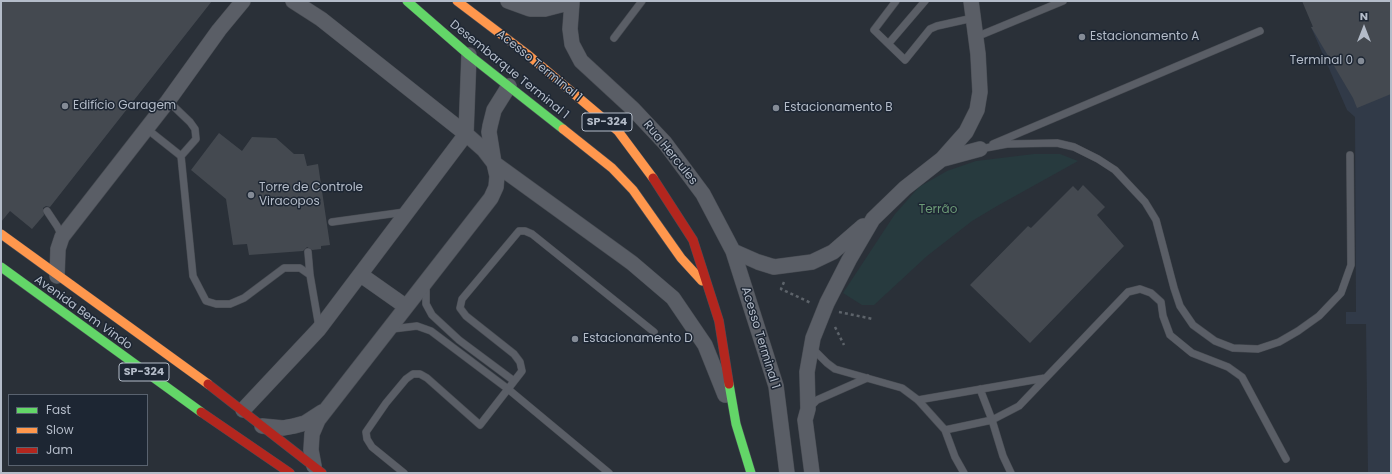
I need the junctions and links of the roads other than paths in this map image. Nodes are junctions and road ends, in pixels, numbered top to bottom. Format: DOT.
graph roads {
  1 [pos="243,1"];
  2 [pos="292,1"];
  3 [pos="407,1"];
  4 [pos="457,1"];
  5 [pos="508,1"];
  6 [pos="572,1"];
  7 [pos="642,1"];
  8 [pos="896,1"];
  9 [pos="925,1"];
  10 [pos="971,1"];
  11 [pos="1063,1"];
  12 [pos="973,18"];
  13 [pos="1260,31"];
  14 [pos="976,37"];
  15 [pos="614,38"];
  16 [pos="889,43"];
  17 [pos="469,55"];
  18 [pos="509,86"];
  19 [pos="168,102"];
  20 [pos="147,129"];
  21 [pos="466,134"];
  22 [pos="980,149"];
  23 [pos="1350,155"];
  24 [pos="181,156"];
  25 [pos="942,160"];
  26 [pos="494,163"];
  27 [pos="47,211"];
  28 [pos="408,212"];
  29 [pos="873,219"];
  30 [pos="332,222"];
  31 [pos="1,234"];
  32 [pos="62,237"];
  33 [pos="733,251"];
  34 [pos="308,252"];
  35 [pos="1,267"];
  36 [pos="310,275"];
  37 [pos="360,275"];
  38 [pos="57,276"];
  39 [pos="427,280"];
  40 [pos="706,285"];
  41 [pos="405,306"];
  42 [pos="319,329"];
  43 [pos="388,330"];
  44 [pos="654,332"];
  45 [pos="811,347"];
  46 [pos="867,378"];
  47 [pos="1045,378"];
  48 [pos="514,381"];
  49 [pos="508,390"];
  50 [pos="980,390"];
  51 [pos="918,400"];
  52 [pos="808,409"];
  53 [pos="243,410"];
  54 [pos="325,410"];
  55 [pos="992,420"];
  56 [pos="736,424"];
  57 [pos="262,426"];
  58 [pos="944,430"];
  59 [pos="1286,459"];
  60 [pos="737,464"];
  61 [pos="318,470"];
  62 [pos="290,473"];
  63 [pos="404,473"];
  64 [pos="609,473"];
  65 [pos="751,473"];
  66 [pos="787,473"];
  67 [pos="812,473"];
  68 [pos="964,473"];
  69 [pos="1011,473"];
  1 -- 19 [label="street"];
  2 -- 21 [label="street"];
  3 -- 17 [label="main road, Desembarque Terminal 1"];
  4 -- 40 [label="main road, Acesso Terminal 1 / SP-324"];
  5 -- 6 [label="street"];
  6 -- 33 [label="street, Rua Hercules"];
  7 -- 15 [label="lane"];
  8 -- 16 [label="lane"];
  9 -- 16 [label="lane"];
  10 -- 12 [label="street"];
  11 -- 14 [label="lane"];
  12 -- 14 [label="street"];
  12 -- 16 [label="lane"];
  13 -- 22 [label="lane"];
  14 -- 25 [label="street"];
  17 -- 18 [label="main road, Desembarque Terminal 1"];
  17 -- 21 [label="street"];
  18 -- 26 [label="street"];
  18 -- 40 [label="main road, Desembarque Terminal 1"];
  19 -- 20 [label="street"];
  19 -- 24 [label="lane"];
  20 -- 24 [label="lane"];
  20 -- 32 [label="street"];
  21 -- 26 [label="street"];
  21 -- 28 [label="street"];
  22 -- 23 [label="lane"];
  22 -- 25 [label="street"];
  24 -- 36 [label="lane"];
  25 -- 29 [label="street"];
  26 -- 39 [label="street"];
  26 -- 56 [label="street"];
  27 -- 32 [label="lane"];
  28 -- 30 [label="lane"];
  28 -- 37 [label="street"];
  29 -- 33 [label="street"];
  29 -- 45 [label="street"];
  31 -- 38 [label="main road"];
  32 -- 38 [label="street"];
  33 -- 66 [label="street, Acesso Terminal 1"];
  34 -- 36 [label="lane"];
  35 -- 62 [label="main road, Avenida Bem Vindo / SP-324"];
  36 -- 42 [label="lane"];
  37 -- 41 [label="street"];
  37 -- 42 [label="street"];
  38 -- 53 [label="main road"];
  39 -- 41 [label="street"];
  39 -- 48 [label="lane"];
  40 -- 56 [label="main road, Acesso Terminal 1 / SP-324"];
  41 -- 43 [label="street"];
  42 -- 53 [label="street"];
  43 -- 49 [label="lane"];
  43 -- 54 [label="street"];
  44 -- 48 [label="lane"];
  45 -- 46 [label="lane"];
  45 -- 52 [label="street"];
  46 -- 51 [label="lane"];
  46 -- 52 [label="lane"];
  47 -- 50 [label="lane"];
  47 -- 55 [label="lane"];
  47 -- 59 [label="lane"];
  48 -- 49 [label="lane"];
  49 -- 63 [label="lane"];
  49 -- 64 [label="lane"];
  50 -- 51 [label="lane"];
  50 -- 55 [label="lane"];
  51 -- 58 [label="lane"];
  52 -- 67 [label="street"];
  53 -- 57 [label="main road"];
  54 -- 57 [label="street"];
  54 -- 61 [label="street"];
  55 -- 58 [label="lane"];
  55 -- 69 [label="lane"];
  56 -- 60 [label="main road"];
  56 -- 65 [label="main road, SP-324"];
  57 -- 61 [label="main road"];
  58 -- 68 [label="lane"];
}
